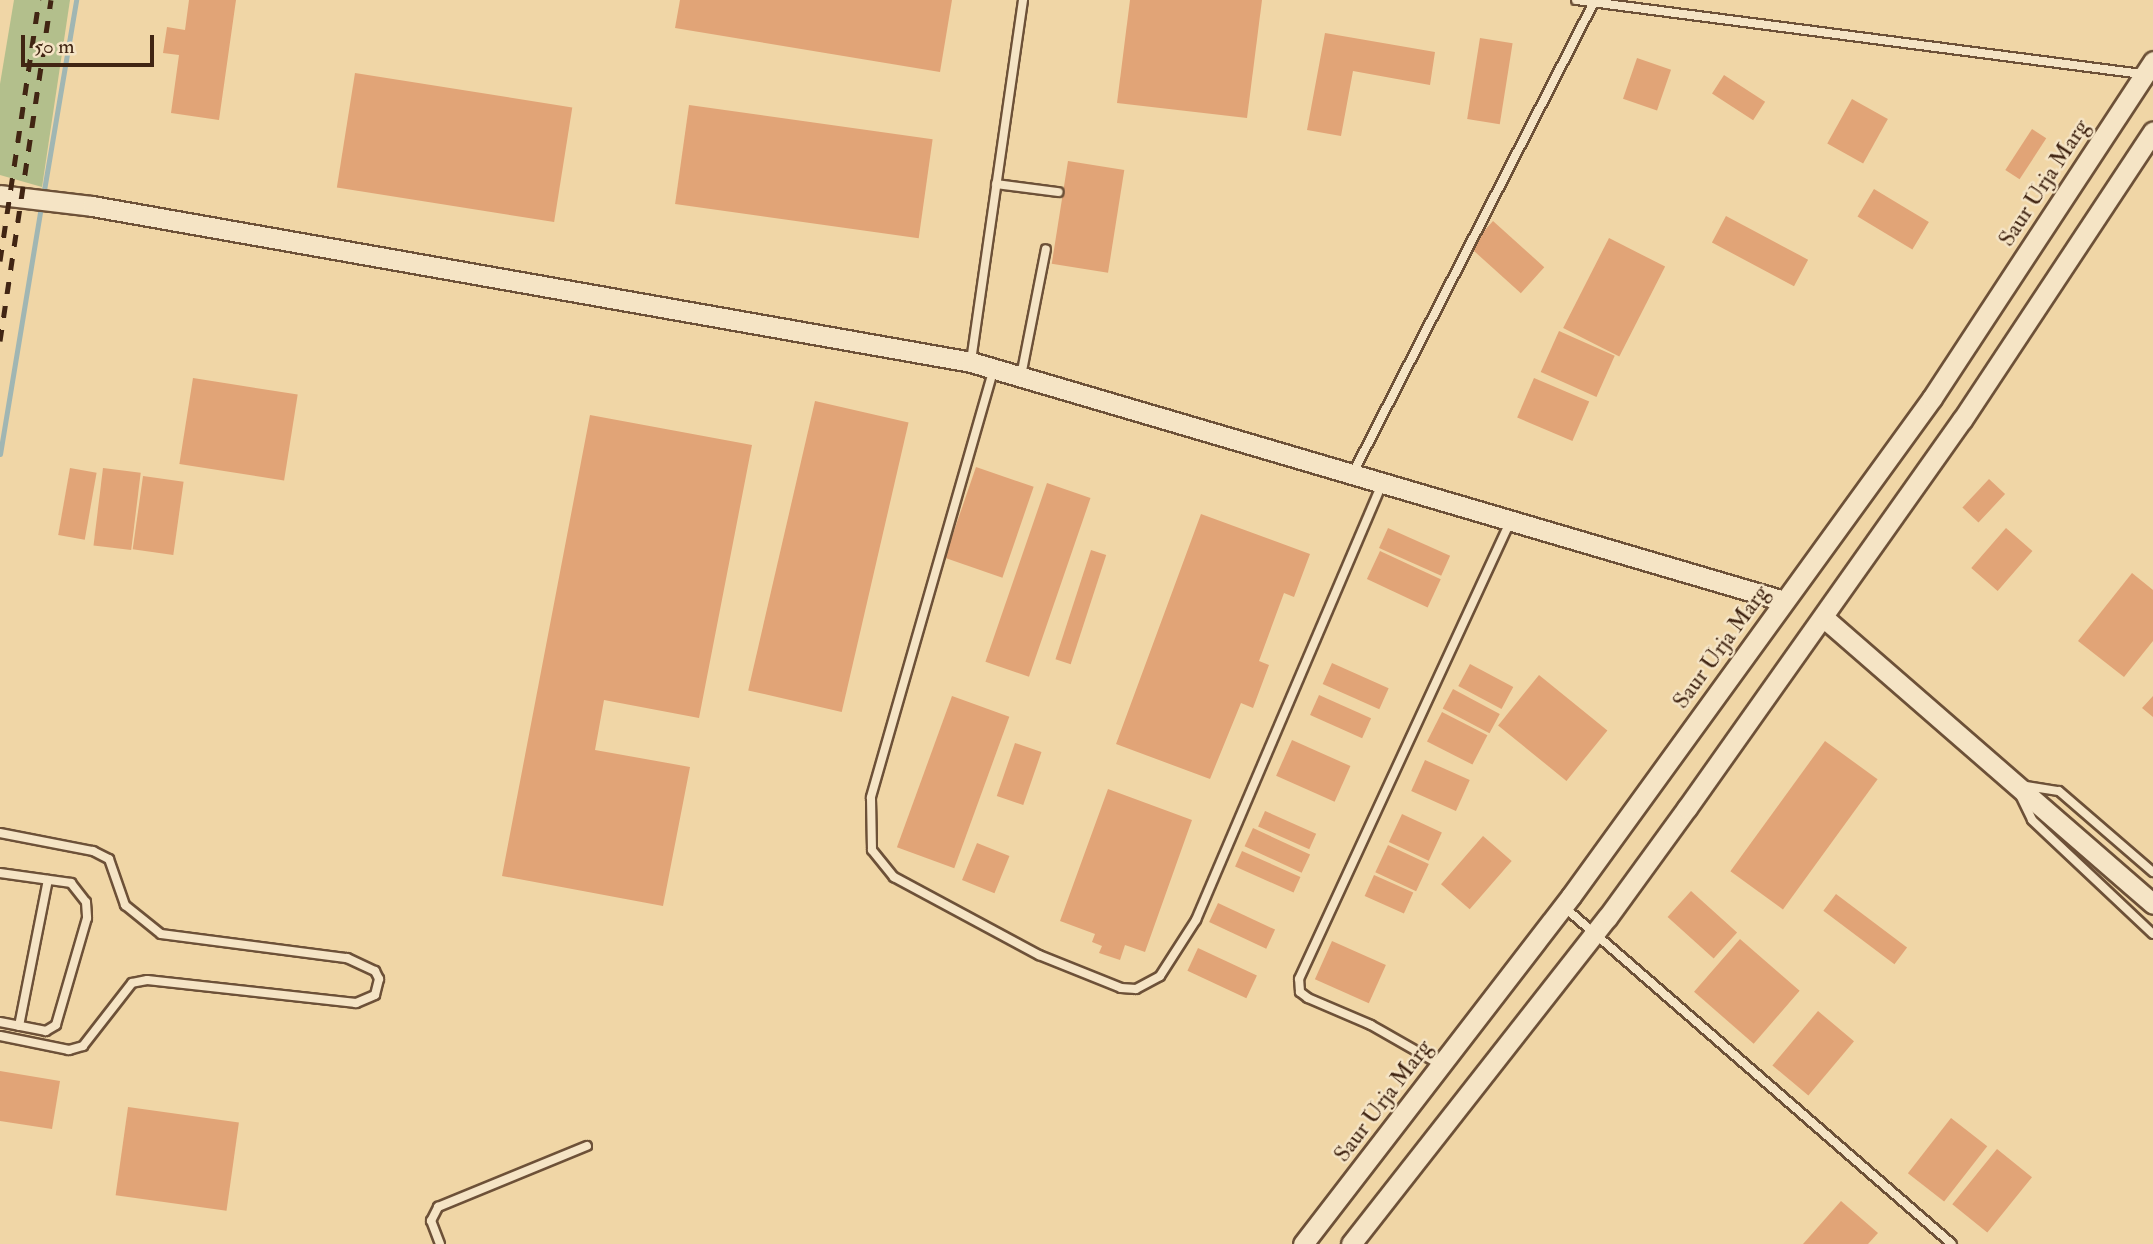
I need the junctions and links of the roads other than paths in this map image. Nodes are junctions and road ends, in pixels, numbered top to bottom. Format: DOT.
graph roads {
  1 [pos="1023,0"];
  2 [pos="1576,0"];
  3 [pos="1594,2"];
  4 [pos="2150,71"];
  5 [pos="2153,131"];
  6 [pos="996,184"];
  7 [pos="1058,192"];
  8 [pos="0,195"];
  9 [pos="1046,249"];
  10 [pos="971,362"];
  11 [pos="994,368"];
  12 [pos="1021,376"];
  13 [pos="1354,471"];
  14 [pos="1383,480"];
  15 [pos="1511,519"];
  16 [pos="1784,601"];
  17 [pos="1823,617"];
  18 [pos="2016,785"];
  19 [pos="0,833"];
  20 [pos="2153,872"];
  21 [pos="0,873"];
  22 [pos="48,880"];
  23 [pos="2153,904"];
  24 [pos="1563,906"];
  25 [pos="1595,933"];
  26 [pos="2153,934"];
  27 [pos="0,1022"];
  28 [pos="19,1026"];
  29 [pos="0,1036"];
  30 [pos="1441,1065"];
  31 [pos="587,1146"];
  32 [pos="440,1244"];
  33 [pos="1303,1244"];
  34 [pos="1351,1244"];
  35 [pos="1952,1244"];
  1 -- 6 [label="lane"];
  2 -- 3 [label="lane"];
  3 -- 4 [label="lane"];
  3 -- 13 [label="lane"];
  4 -- 16 [label="street, Saur Urja Marg"];
  5 -- 17 [label="street"];
  6 -- 7 [label="lane"];
  6 -- 10 [label="lane"];
  8 -- 10 [label="street"];
  9 -- 12 [label="lane"];
  10 -- 11 [label="street"];
  11 -- 12 [label="street"];
  11 -- 14 [label="lane"];
  12 -- 13 [label="street"];
  13 -- 14 [label="street"];
  14 -- 15 [label="street"];
  15 -- 16 [label="street"];
  15 -- 30 [label="lane"];
  16 -- 24 [label="street, Saur Urja Marg"];
  17 -- 18 [label="street"];
  17 -- 25 [label="street"];
  18 -- 20 [label="lane"];
  18 -- 23 [label="street"];
  18 -- 26 [label="lane"];
  19 -- 29 [label="lane"];
  21 -- 22 [label="lane"];
  22 -- 28 [label="lane"];
  22 -- 28 [label="lane"];
  24 -- 25 [label="lane"];
  24 -- 30 [label="street, Saur Urja Marg"];
  25 -- 34 [label="street"];
  25 -- 35 [label="lane"];
  27 -- 28 [label="lane"];
  30 -- 33 [label="street, Saur Urja Marg"];
  31 -- 32 [label="lane"];
}
